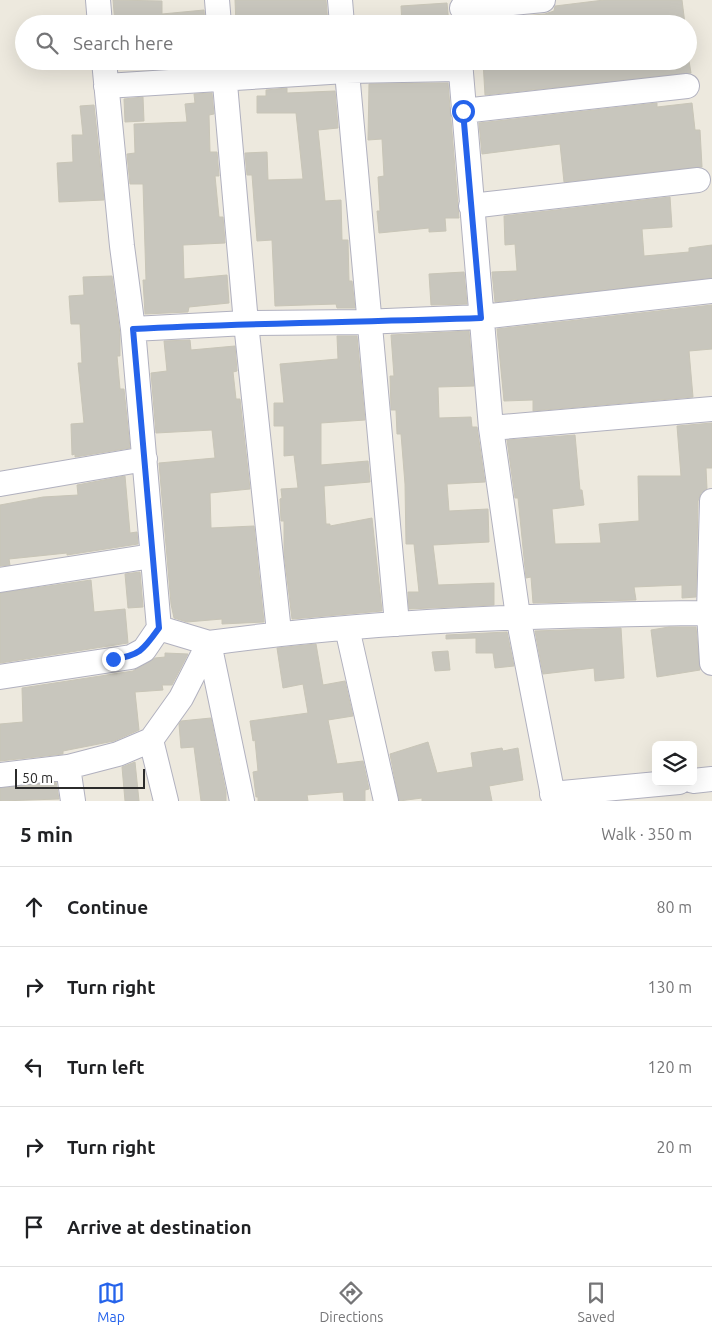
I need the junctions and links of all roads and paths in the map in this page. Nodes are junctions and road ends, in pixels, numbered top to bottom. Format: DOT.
graph roads {
  1 [pos="98,0"];
  2 [pos="217,0"];
  3 [pos="340,0"];
  4 [pos="543,0"];
  5 [pos="461,11"];
  6 [pos="99,15"];
  7 [pos="219,15"];
  8 [pos="341,15"];
  9 [pos="105,70"];
  10 [pos="224,70"];
  11 [pos="346,70"];
  12 [pos="460,70"];
  13 [pos="106,86"];
  14 [pos="687,86"];
  15 [pos="463,111"];
  16 [pos="698,180"];
  17 [pos="471,206"];
  18 [pos="712,292"];
  19 [pos="481,318"];
  20 [pos="370,322"];
  21 [pos="246,323"];
  22 [pos="133,329"];
  23 [pos="712,409"];
  24 [pos="490,428"];
  25 [pos="145,459"];
  26 [pos="0,484"];
  27 [pos="712,501"];
  28 [pos="152,556"];
  29 [pos="0,580"];
  30 [pos="709,613"];
  31 [pos="518,616"];
  32 [pos="397,624"];
  33 [pos="159,628"];
  34 [pos="347,628"];
  35 [pos="279,632"];
  36 [pos="209,643"];
  37 [pos="712,663"];
  38 [pos="0,677"];
  39 [pos="150,740"];
  40 [pos="68,766"];
  41 [pos="0,775"];
  42 [pos="712,779"];
  43 [pos="697,781"];
  44 [pos="652,785"];
  45 [pos="553,798"];
  46 [pos="73,801"];
  47 [pos="166,801"];
  48 [pos="242,801"];
  49 [pos="386,801"];
  1 -- 6 [label="street"];
  2 -- 7 [label="street"];
  3 -- 8 [label="street"];
  4 -- 5 [label="street"];
  9 -- 13 [label="street"];
  10 -- 13 [label="street"];
  10 -- 21 [label="street"];
  11 -- 20 [label="street"];
  12 -- 15 [label="street"];
  13 -- 22 [label="street"];
  14 -- 15 [label="street"];
  15 -- 17 [label="street"];
  16 -- 17 [label="street"];
  17 -- 19 [label="street"];
  18 -- 19 [label="street"];
  19 -- 20 [label="street"];
  19 -- 24 [label="street"];
  20 -- 21 [label="street"];
  20 -- 32 [label="street"];
  21 -- 22 [label="street"];
  21 -- 35 [label="street"];
  22 -- 25 [label="street"];
  23 -- 24 [label="street"];
  24 -- 31 [label="street"];
  25 -- 26 [label="street"];
  25 -- 28 [label="street"];
  27 -- 30 [label="street"];
  28 -- 29 [label="street"];
  28 -- 33 [label="street"];
  30 -- 31 [label="street"];
  30 -- 37 [label="street"];
  31 -- 32 [label="street"];
  31 -- 45 [label="street"];
  32 -- 34 [label="street"];
  33 -- 36 [label="street"];
  33 -- 38 [label="street"];
  34 -- 35 [label="street"];
  34 -- 49 [label="street"];
  35 -- 36 [label="street"];
  36 -- 39 [label="street"];
  36 -- 48 [label="street"];
  39 -- 40 [label="street"];
  39 -- 47 [label="street"];
  40 -- 41 [label="street"];
  40 -- 46 [label="street"];
  42 -- 43 [label="street"];
  44 -- 45 [label="street"];
}
